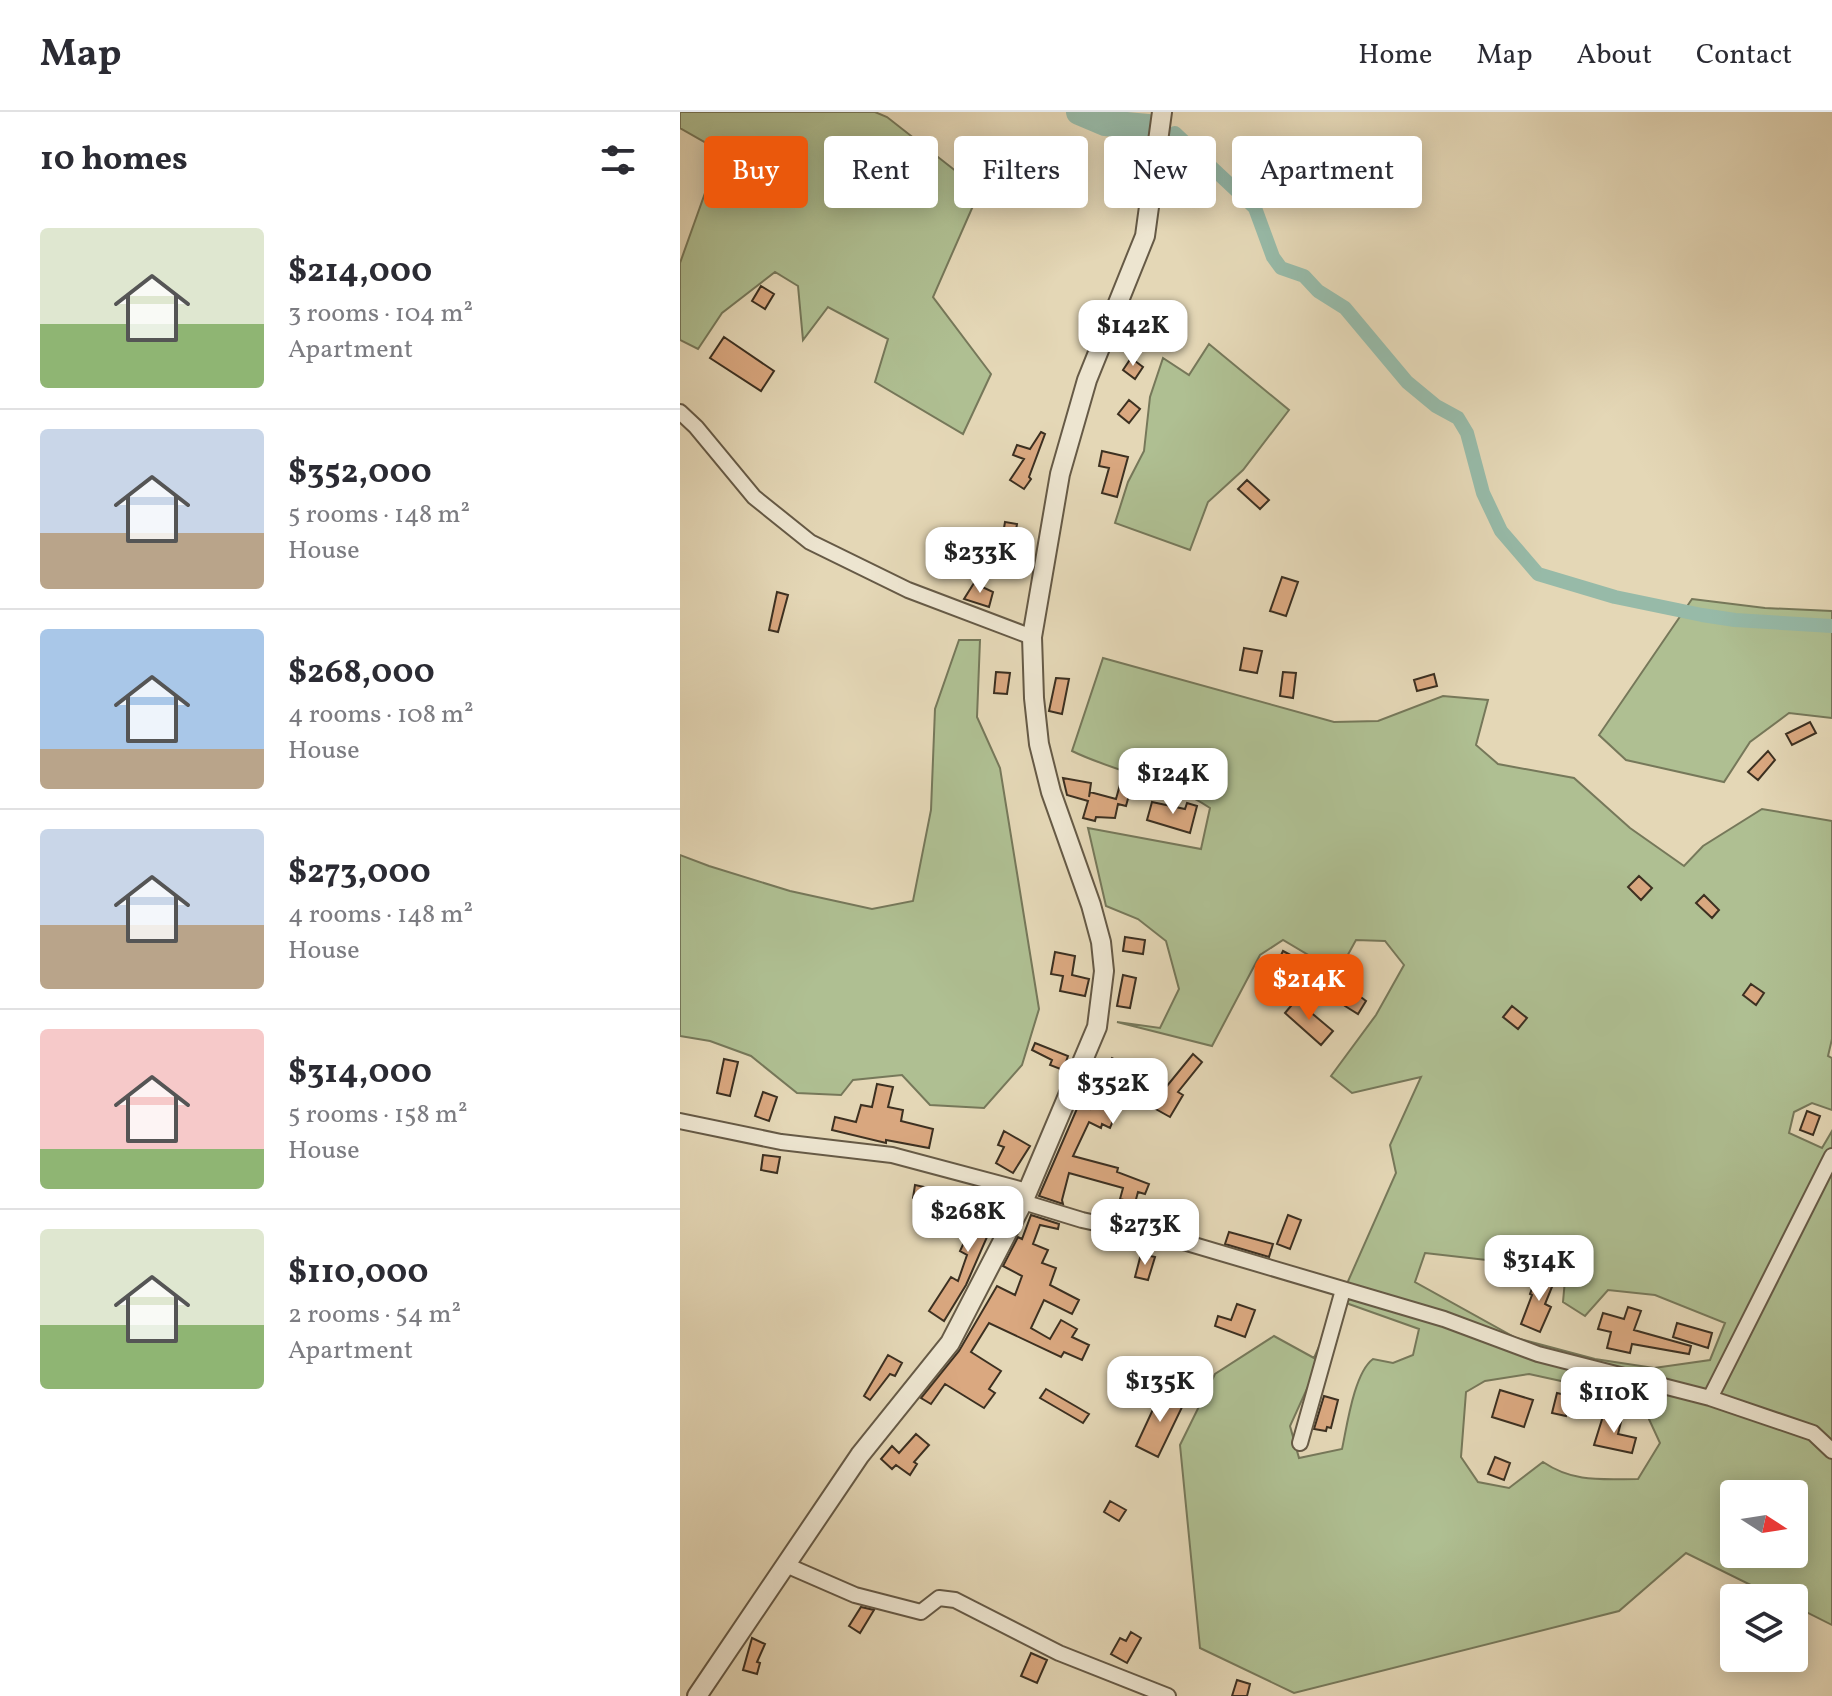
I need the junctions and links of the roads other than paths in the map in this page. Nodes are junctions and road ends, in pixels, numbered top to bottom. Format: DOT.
graph roads {
  1 [pos="1162,112"];
  2 [pos="680,412"];
  3 [pos="1032,637"];
  4 [pos="680,1121"];
  5 [pos="1832,1156"];
  6 [pos="1025,1196"];
  7 [pos="1343,1290"];
  8 [pos="1710,1398"];
  9 [pos="1300,1443"];
  10 [pos="1832,1451"];
  11 [pos="786,1565"];
  12 [pos="697,1696"];
  13 [pos="1168,1696"];
  1 -- 3 [label="street"];
  2 -- 3 [label="street"];
  3 -- 6 [label="street"];
  4 -- 6 [label="street"];
  5 -- 8 [label="street"];
  6 -- 7 [label="street"];
  6 -- 11 [label="street"];
  7 -- 8 [label="street"];
  7 -- 9 [label="street"];
  8 -- 10 [label="street"];
  11 -- 12 [label="street"];
  11 -- 13 [label="street"];
}
